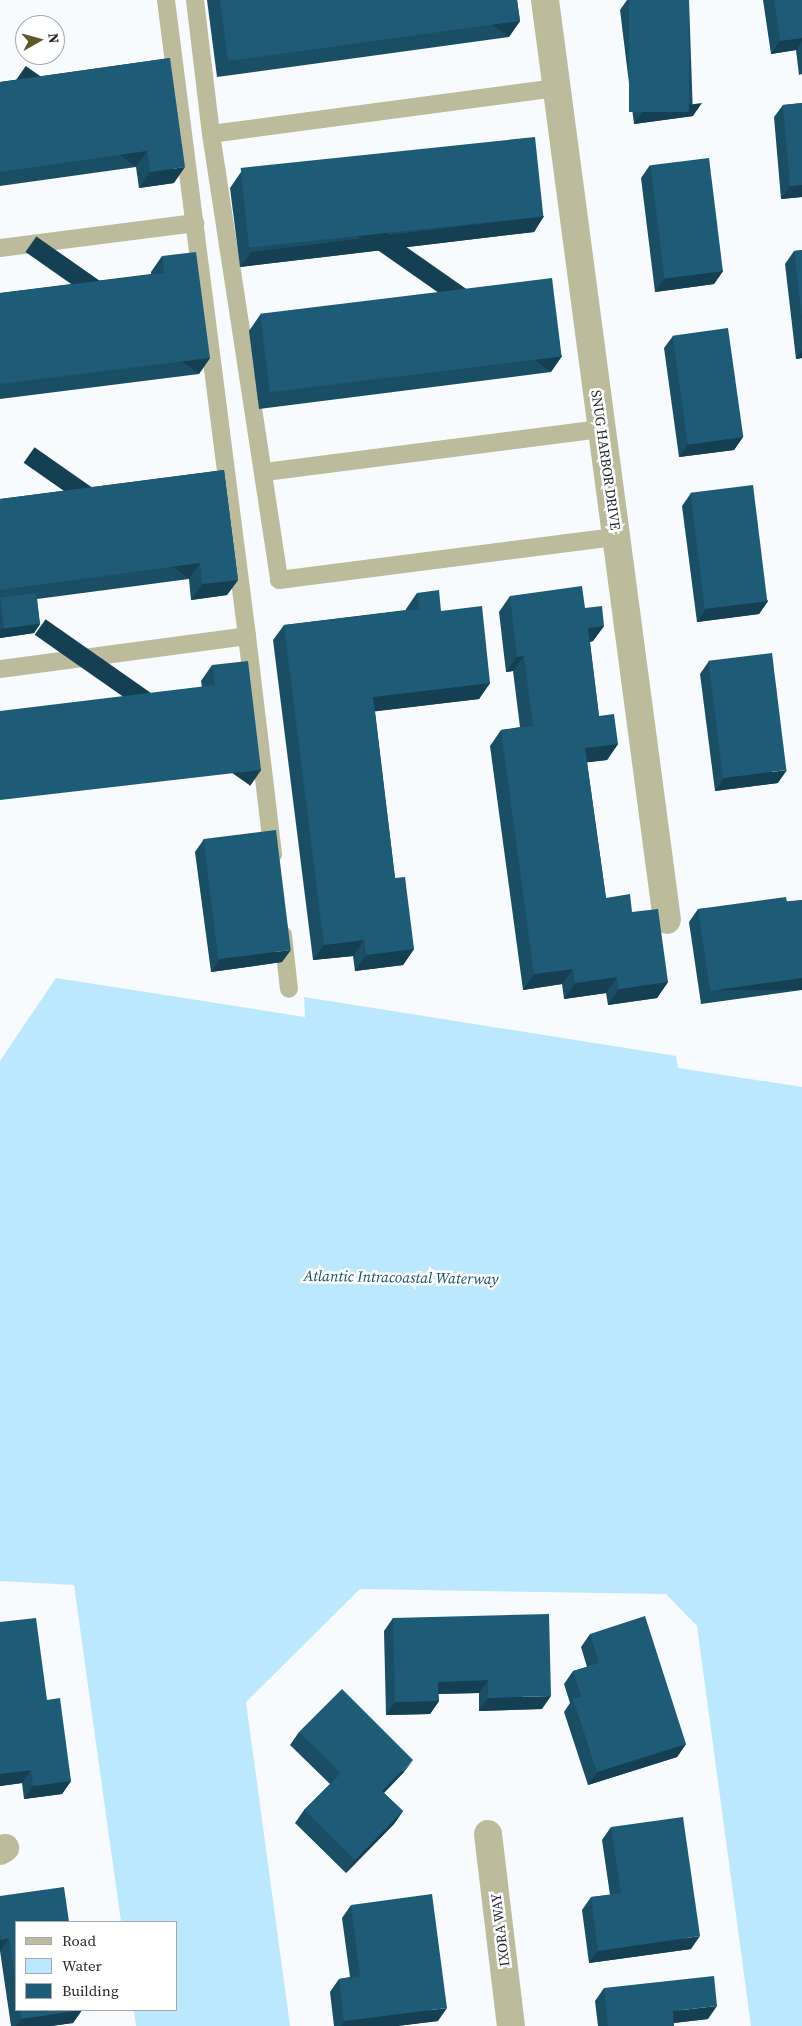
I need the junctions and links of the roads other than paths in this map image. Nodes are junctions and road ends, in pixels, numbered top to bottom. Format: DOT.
graph roads {
  1 [pos="166,0"];
  2 [pos="195,0"];
  3 [pos="544,0"];
  4 [pos="556,88"];
  5 [pos="211,134"];
  6 [pos="195,223"];
  7 [pos="0,248"];
  8 [pos="602,429"];
  9 [pos="265,472"];
  10 [pos="616,536"];
  11 [pos="247,636"];
  12 [pos="0,669"];
  13 [pos="276,874"];
  14 [pos="667,920"];
  15 [pos="281,922"];
  16 [pos="289,989"];
  17 [pos="488,1834"];
  18 [pos="511,2026"];
  1 -- 6 [label="lane"];
  2 -- 5 [label="lane"];
  3 -- 4 [label="street, SNUG HARBOR DRIVE"];
  4 -- 5 [label="lane"];
  4 -- 8 [label="street, SNUG HARBOR DRIVE"];
  5 -- 9 [label="lane"];
  6 -- 7 [label="lane"];
  6 -- 11 [label="lane"];
  8 -- 9 [label="lane"];
  8 -- 10 [label="street, SNUG HARBOR DRIVE"];
  9 -- 10 [label="lane"];
  10 -- 14 [label="street, SNUG HARBOR DRIVE"];
  11 -- 12 [label="lane"];
  11 -- 13 [label="lane"];
  15 -- 16 [label="lane"];
  17 -- 18 [label="street, IXORA WAY"];
}
